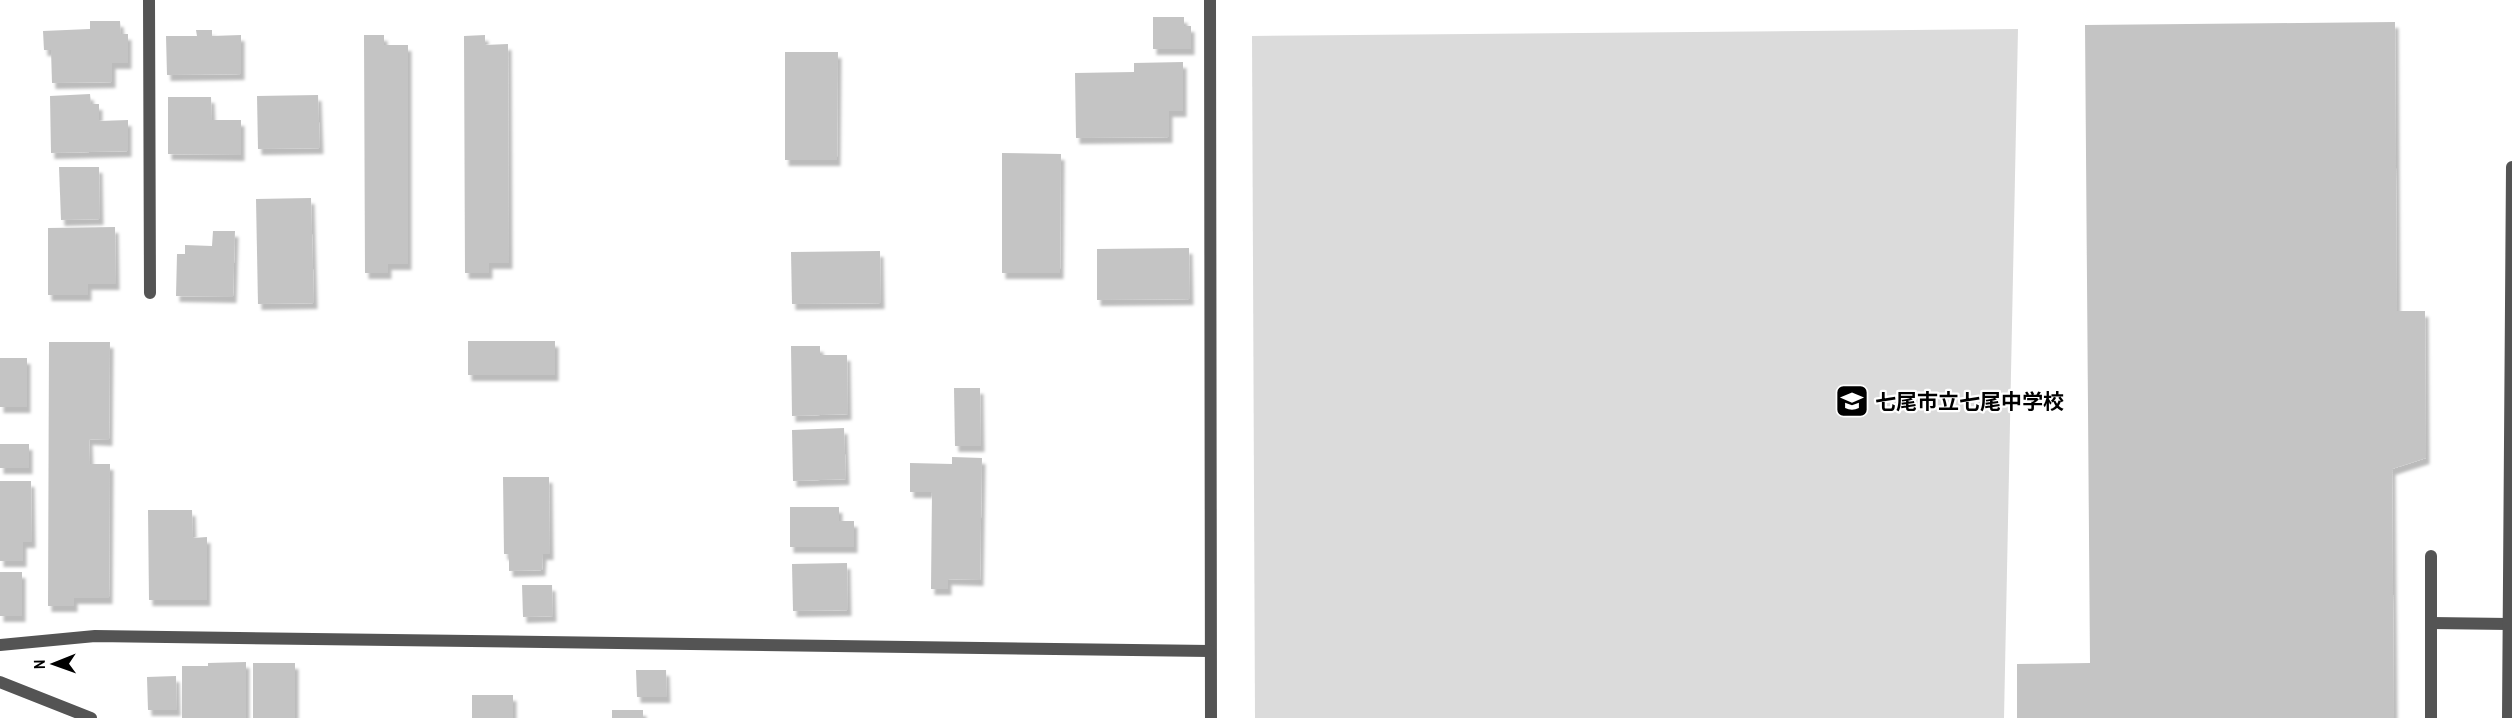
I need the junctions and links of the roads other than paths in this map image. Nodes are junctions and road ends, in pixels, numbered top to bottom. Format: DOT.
graph roads {
  1 [pos="149,0"];
  2 [pos="1210,0"];
  3 [pos="2512,168"];
  4 [pos="150,293"];
  5 [pos="2511,309"];
  6 [pos="2432,556"];
  7 [pos="2431,623"];
  8 [pos="2509,624"];
  9 [pos="2510,643"];
  10 [pos="0,645"];
  11 [pos="1210,651"];
  12 [pos="0,682"];
  13 [pos="91,718"];
  14 [pos="1211,718"];
  15 [pos="2431,718"];
  16 [pos="2508,718"];
  1 -- 4 [label="street"];
  2 -- 11 [label="street"];
  3 -- 5 [label="street"];
  5 -- 8 [label="street"];
  6 -- 7 [label="street"];
  7 -- 8 [label="street"];
  7 -- 15 [label="street"];
  8 -- 9 [label="street"];
  9 -- 16 [label="street"];
  10 -- 11 [label="street"];
  11 -- 14 [label="street"];
  12 -- 13 [label="street"];
}
